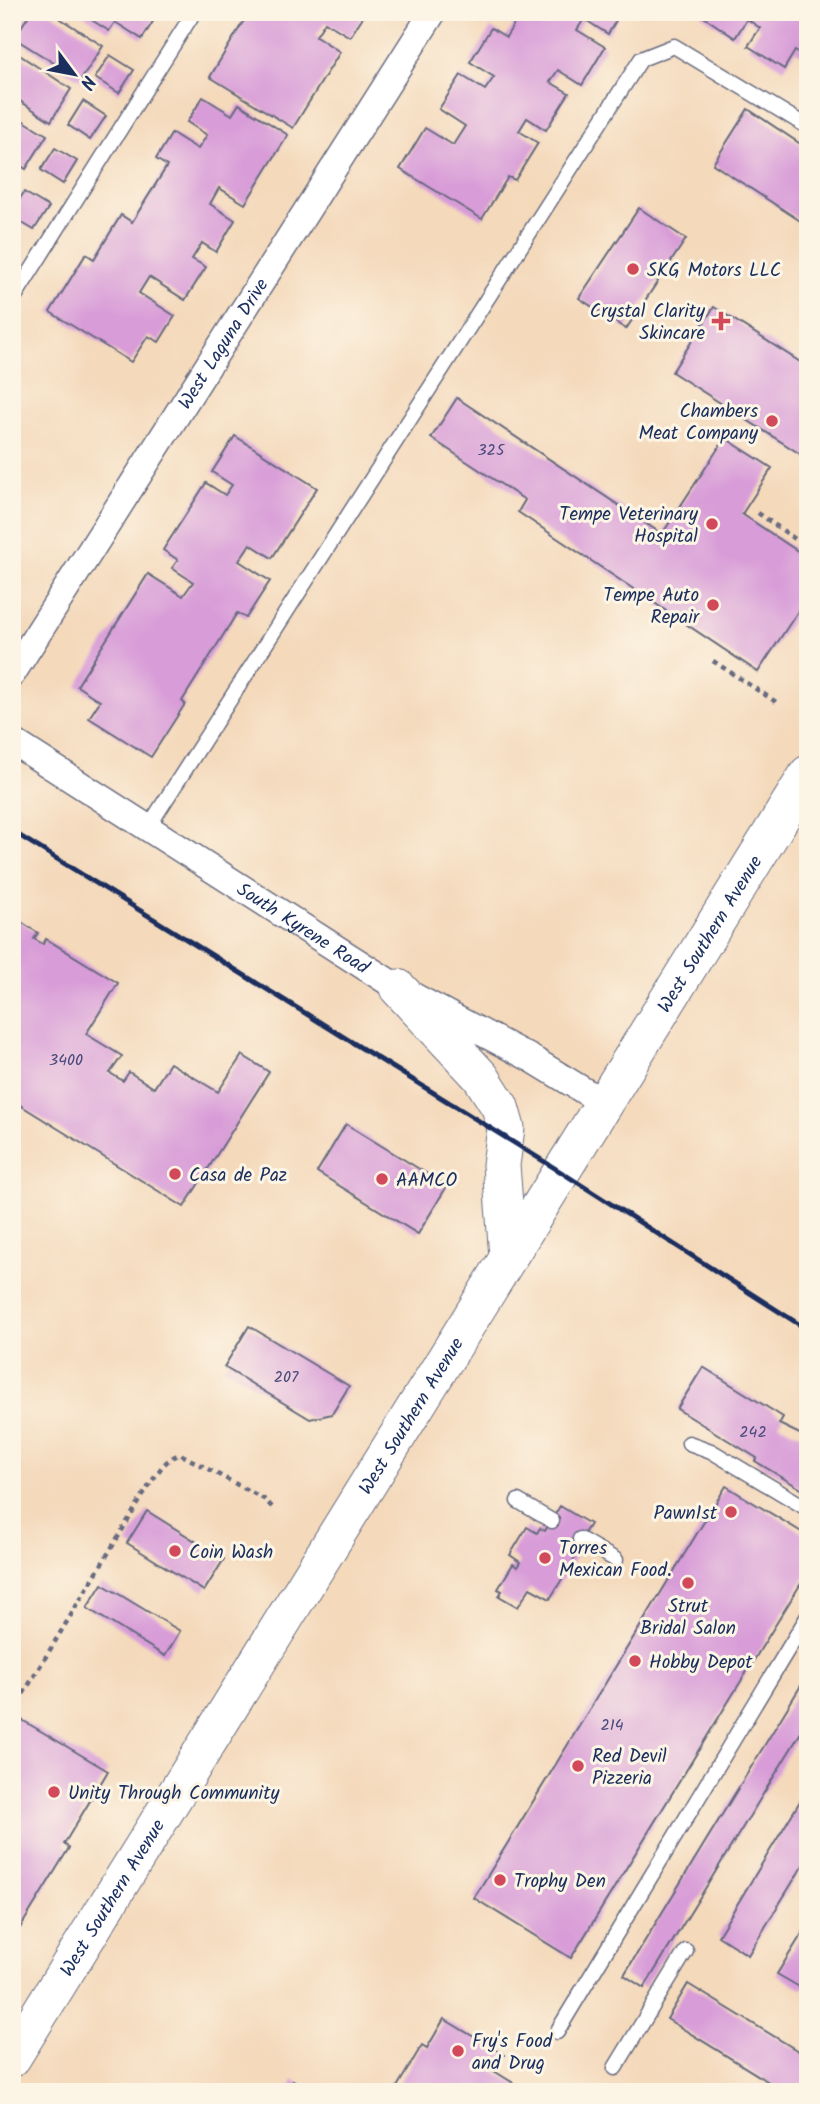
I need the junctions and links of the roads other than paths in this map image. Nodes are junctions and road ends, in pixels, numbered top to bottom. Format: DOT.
graph roads {
  1 [pos="194,12"];
  2 [pos="433,12"];
  3 [pos="808,127"];
  4 [pos="12,301"];
  5 [pos="12,674"];
  6 [pos="12,741"];
  7 [pos="808,774"];
  8 [pos="148,828"];
  9 [pos="398,988"];
  10 [pos="604,1103"];
  11 [pos="508,1257"];
  12 [pos="689,1443"];
  13 [pos="518,1501"];
  14 [pos="808,1509"];
  15 [pos="552,1521"];
  16 [pos="580,1539"];
  17 [pos="617,1560"];
  18 [pos="808,1616"];
  19 [pos="686,1951"];
  20 [pos="557,2032"];
  21 [pos="12,2058"];
  22 [pos="615,2068"];
  1 -- 4 [label="lane"];
  2 -- 5 [label="street, West Laguna Drive"];
  3 -- 8 [label="lane"];
  6 -- 8 [label="street, South Kyrene Road"];
  7 -- 10 [label="main road, West Southern Avenue"];
  8 -- 9 [label="street, South Kyrene Road"];
  9 -- 10 [label="street, South Kyrene Road"];
  9 -- 11 [label="main road"];
  10 -- 11 [label="main road, West Southern Avenue"];
  11 -- 21 [label="main road, West Southern Avenue"];
  12 -- 14 [label="lane"];
  13 -- 15 [label="lane"];
  16 -- 17 [label="lane"];
  18 -- 20 [label="lane"];
  19 -- 22 [label="lane"];
}
